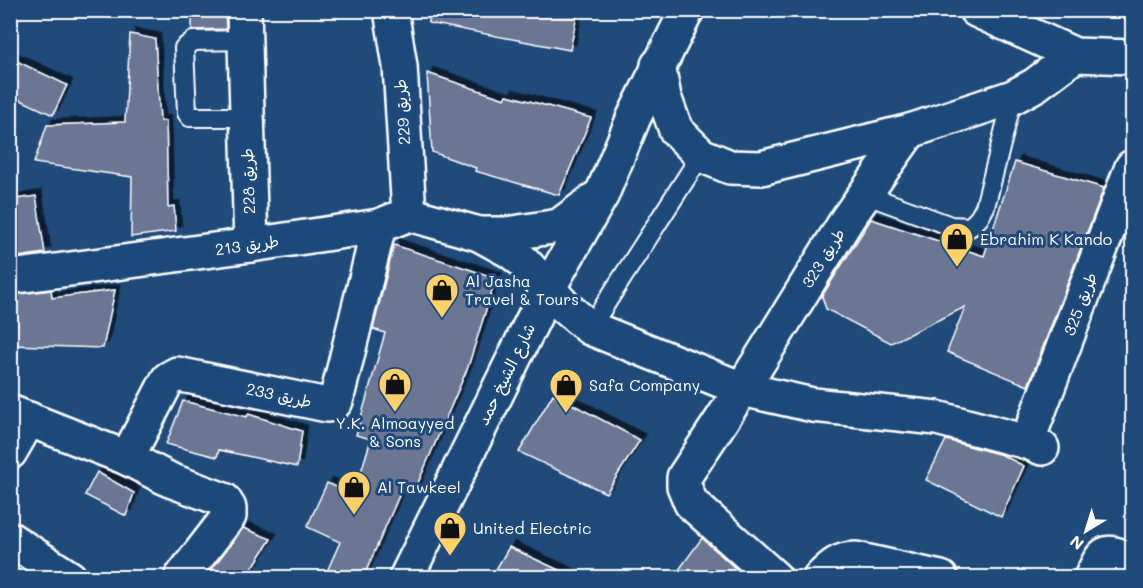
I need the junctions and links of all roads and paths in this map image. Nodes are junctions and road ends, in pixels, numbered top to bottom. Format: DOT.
graph roads {
  1 [pos="391,10"];
  2 [pos="687,10"];
  3 [pos="976,10"];
  4 [pos="244,25"];
  5 [pos="1075,55"];
  6 [pos="1132,57"];
  7 [pos="658,65"];
  8 [pos="1013,97"];
  9 [pos="246,117"];
  10 [pos="910,131"];
  11 [pos="701,155"];
  12 [pos="1132,167"];
  13 [pos="602,194"];
  14 [pos="864,194"];
  15 [pos="409,214"];
  16 [pos="379,226"];
  17 [pos="479,234"];
  18 [pos="251,245"];
  19 [pos="10,277"];
  20 [pos="549,289"];
  21 [pos="590,328"];
  22 [pos="742,389"];
  23 [pos="20,416"];
  24 [pos="10,452"];
  25 [pos="127,458"];
  26 [pos="10,539"];
  27 [pos="1132,561"];
  28 [pos="70,578"];
  29 [pos="181,578"];
  30 [pos="406,578"];
  31 [pos="775,578"];
  32 [pos="820,578"];
  33 [pos="941,578"];
  34 [pos="1091,578"];
  1 -- 15 [label="street, طريق 229"];
  2 -- 7 [label="street, شارع الشيخ حمد"];
  3 -- 5 [label="street"];
  4 -- 9 [label="street, طريق 228"];
  4 -- 9 [label="lane, طريق 228"];
  5 -- 6 [label="street"];
  5 -- 8 [label="street"];
  7 -- 11 [label="street"];
  7 -- 13 [label="street, شارع الشيخ حمد"];
  8 -- 10 [label="street"];
  8 -- 14 [label="lane"];
  9 -- 18 [label="street, طريق 228"];
  10 -- 11 [label="street"];
  10 -- 14 [label="street, طريق 323"];
  11 -- 21 [label="lane"];
  12 -- 22 [label="street, طريق 325"];
  13 -- 17 [label="street"];
  13 -- 20 [label="street, شارع الشيخ حمد"];
  14 -- 22 [label="street, طريق 323"];
  15 -- 16 [label="street, طريق 213"];
  15 -- 17 [label="street"];
  16 -- 18 [label="street, طريق 213"];
  16 -- 25 [label="street, طريق 233"];
  17 -- 20 [label="street"];
  18 -- 19 [label="street, طريق 213"];
  20 -- 21 [label="street"];
  20 -- 30 [label="street, شارع الشيخ حمد"];
  21 -- 22 [label="street"];
  22 -- 31 [label="street, طريق 323"];
  23 -- 24 [label="street"];
  23 -- 25 [label="street"];
  25 -- 29 [label="street"];
  26 -- 28 [label="street"];
  27 -- 34 [label="street"];
  32 -- 33 [label="street"];
}
